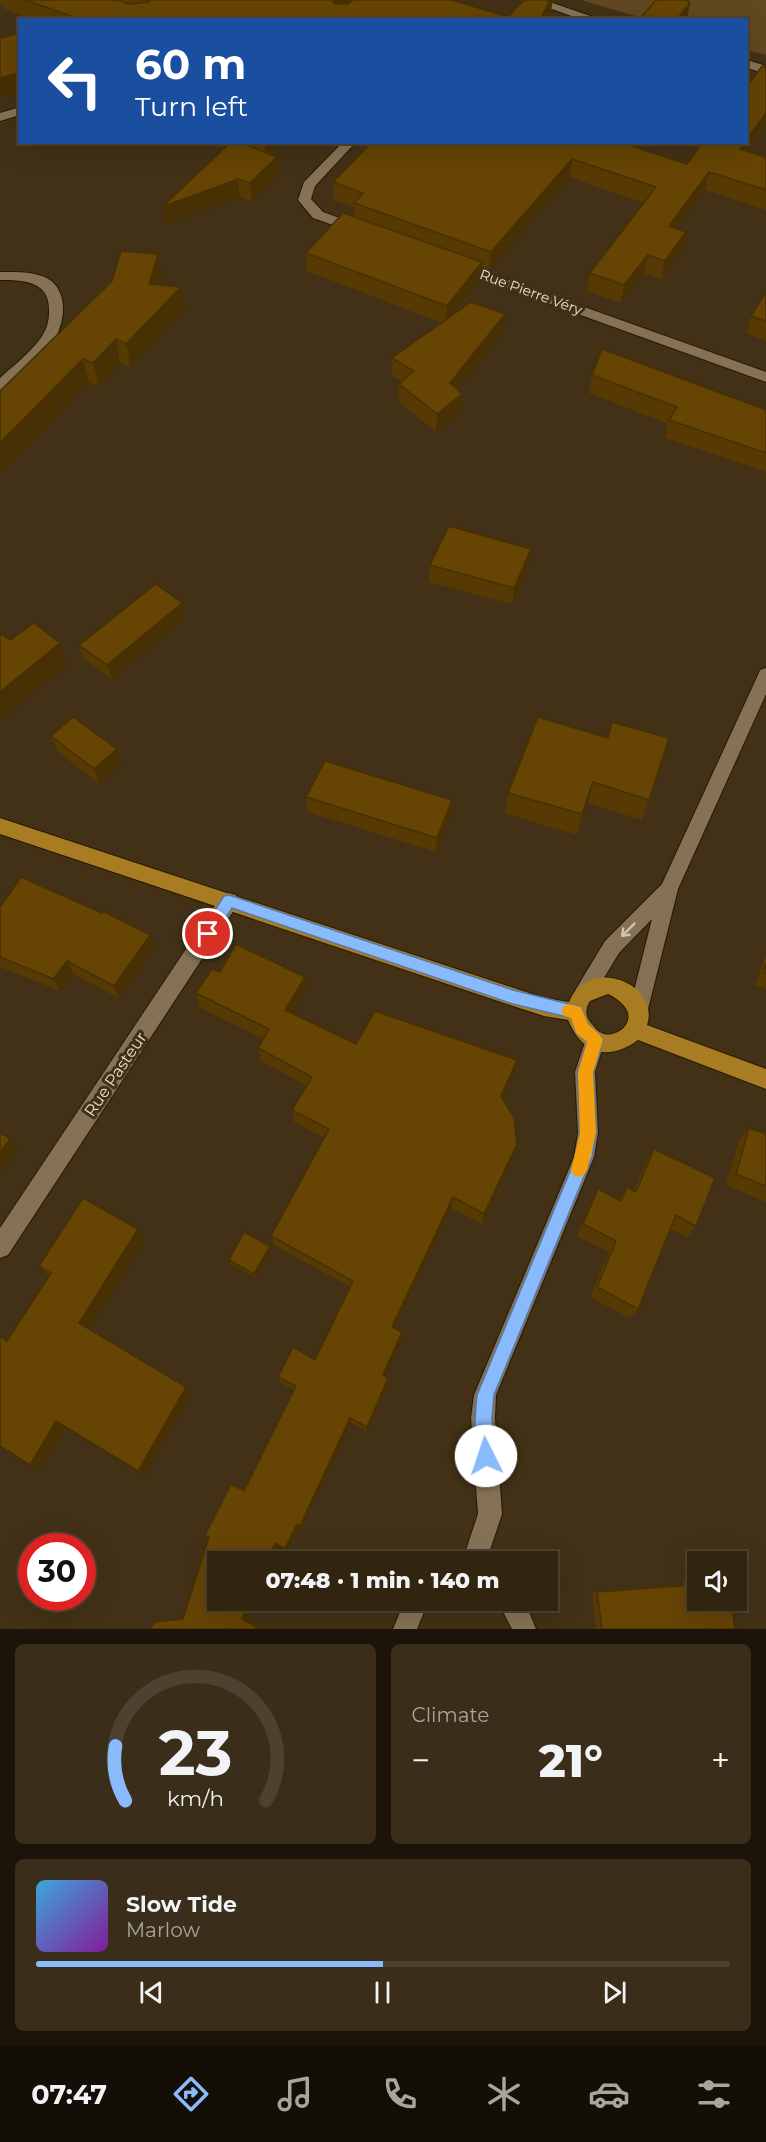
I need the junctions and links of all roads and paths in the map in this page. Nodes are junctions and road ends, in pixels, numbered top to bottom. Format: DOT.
graph roads {
  1 [pos="532,0"];
  2 [pos="590,18"];
  3 [pos="748,64"];
  4 [pos="766,70"];
  5 [pos="18,112"];
  6 [pos="0,117"];
  7 [pos="348,144"];
  8 [pos="373,235"];
  9 [pos="449,262"];
  10 [pos="0,276"];
  11 [pos="766,377"];
  12 [pos="0,386"];
  13 [pos="766,676"];
  14 [pos="0,826"];
  15 [pos="669,889"];
  16 [pos="229,901"];
  17 [pos="579,1003"];
  18 [pos="637,1020"];
  19 [pos="595,1040"];
  20 [pos="766,1079"];
  21 [pos="0,1247"];
  22 [pos="478,1551"];
  23 [pos="412,1611"];
  24 [pos="517,1611"];
  25 [pos="405,1629"];
  26 [pos="524,1629"];
  1 -- 2 [label="street"];
  3 -- 4 [label="street"];
  5 -- 6 [label="street"];
  7 -- 8 [label="street"];
  9 -- 11 [label="street, Rue Pierre Véry"];
  10 -- 12 [label="street"];
  13 -- 15 [label="street"];
  14 -- 16 [label="main road"];
  15 -- 17 [label="street, one-way"];
  15 -- 18 [label="street"];
  16 -- 17 [label="main road"];
  16 -- 21 [label="street, Rue Pasteur"];
  17 -- 18 [label="main road"];
  17 -- 19 [label="main road"];
  18 -- 19 [label="main road"];
  18 -- 20 [label="main road"];
  19 -- 22 [label="street"];
  23 -- 25 [label="street"];
  24 -- 26 [label="street"];
}
